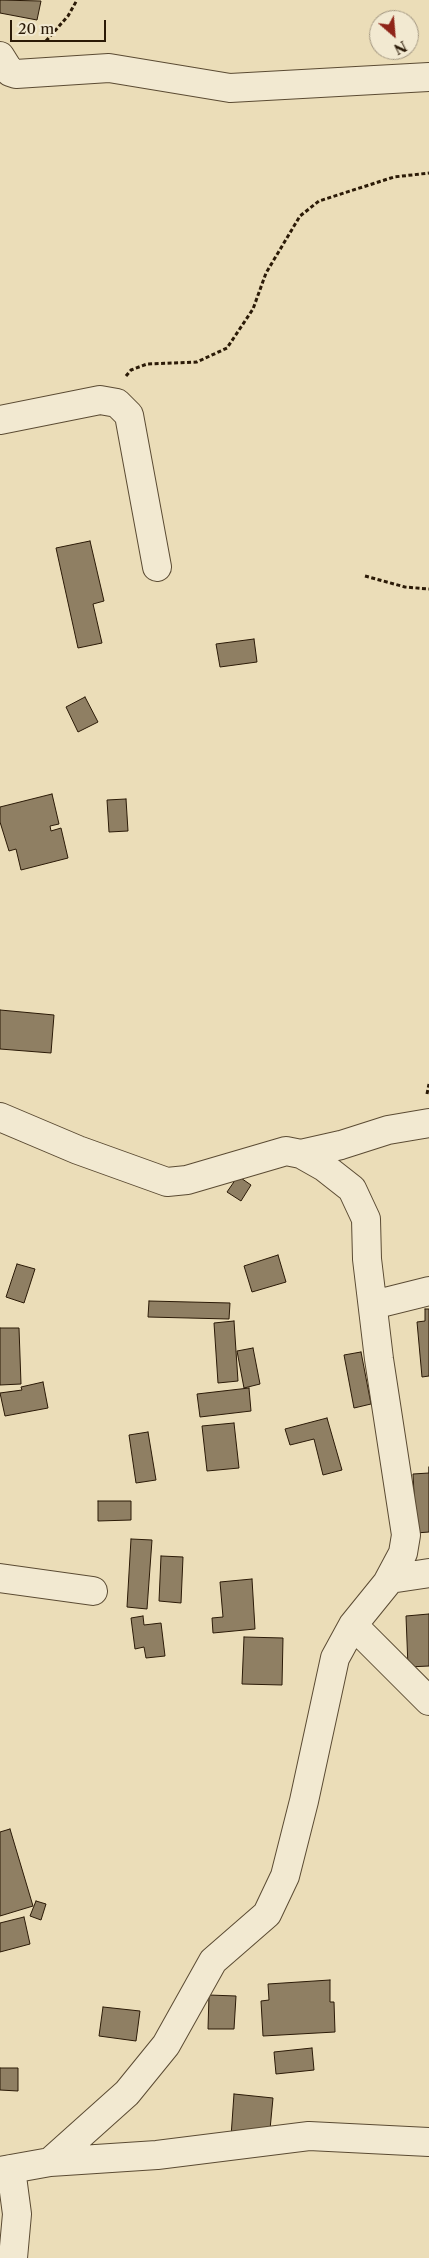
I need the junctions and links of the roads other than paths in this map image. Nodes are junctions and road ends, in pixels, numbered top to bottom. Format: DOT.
graph roads {
  1 [pos="0,56"];
  2 [pos="429,77"];
  3 [pos="0,420"];
  4 [pos="157,567"];
  5 [pos="0,1117"];
  6 [pos="429,1122"];
  7 [pos="301,1154"];
  8 [pos="429,1291"];
  9 [pos="373,1305"];
  10 [pos="429,1573"];
  11 [pos="0,1578"];
  12 [pos="390,1579"];
  13 [pos="93,1591"];
  14 [pos="353,1625"];
  15 [pos="429,1700"];
  16 [pos="429,2142"];
  17 [pos="50,2162"];
  18 [pos="6,2170"];
  19 [pos="13,2258"];
  1 -- 2 [label="street"];
  3 -- 4 [label="street"];
  5 -- 7 [label="street"];
  6 -- 7 [label="street"];
  7 -- 9 [label="street"];
  8 -- 9 [label="street"];
  9 -- 12 [label="street"];
  10 -- 12 [label="street"];
  11 -- 13 [label="street"];
  12 -- 14 [label="street"];
  14 -- 15 [label="street"];
  14 -- 17 [label="street"];
  16 -- 17 [label="street"];
  17 -- 18 [label="street"];
  18 -- 19 [label="street"];
}
